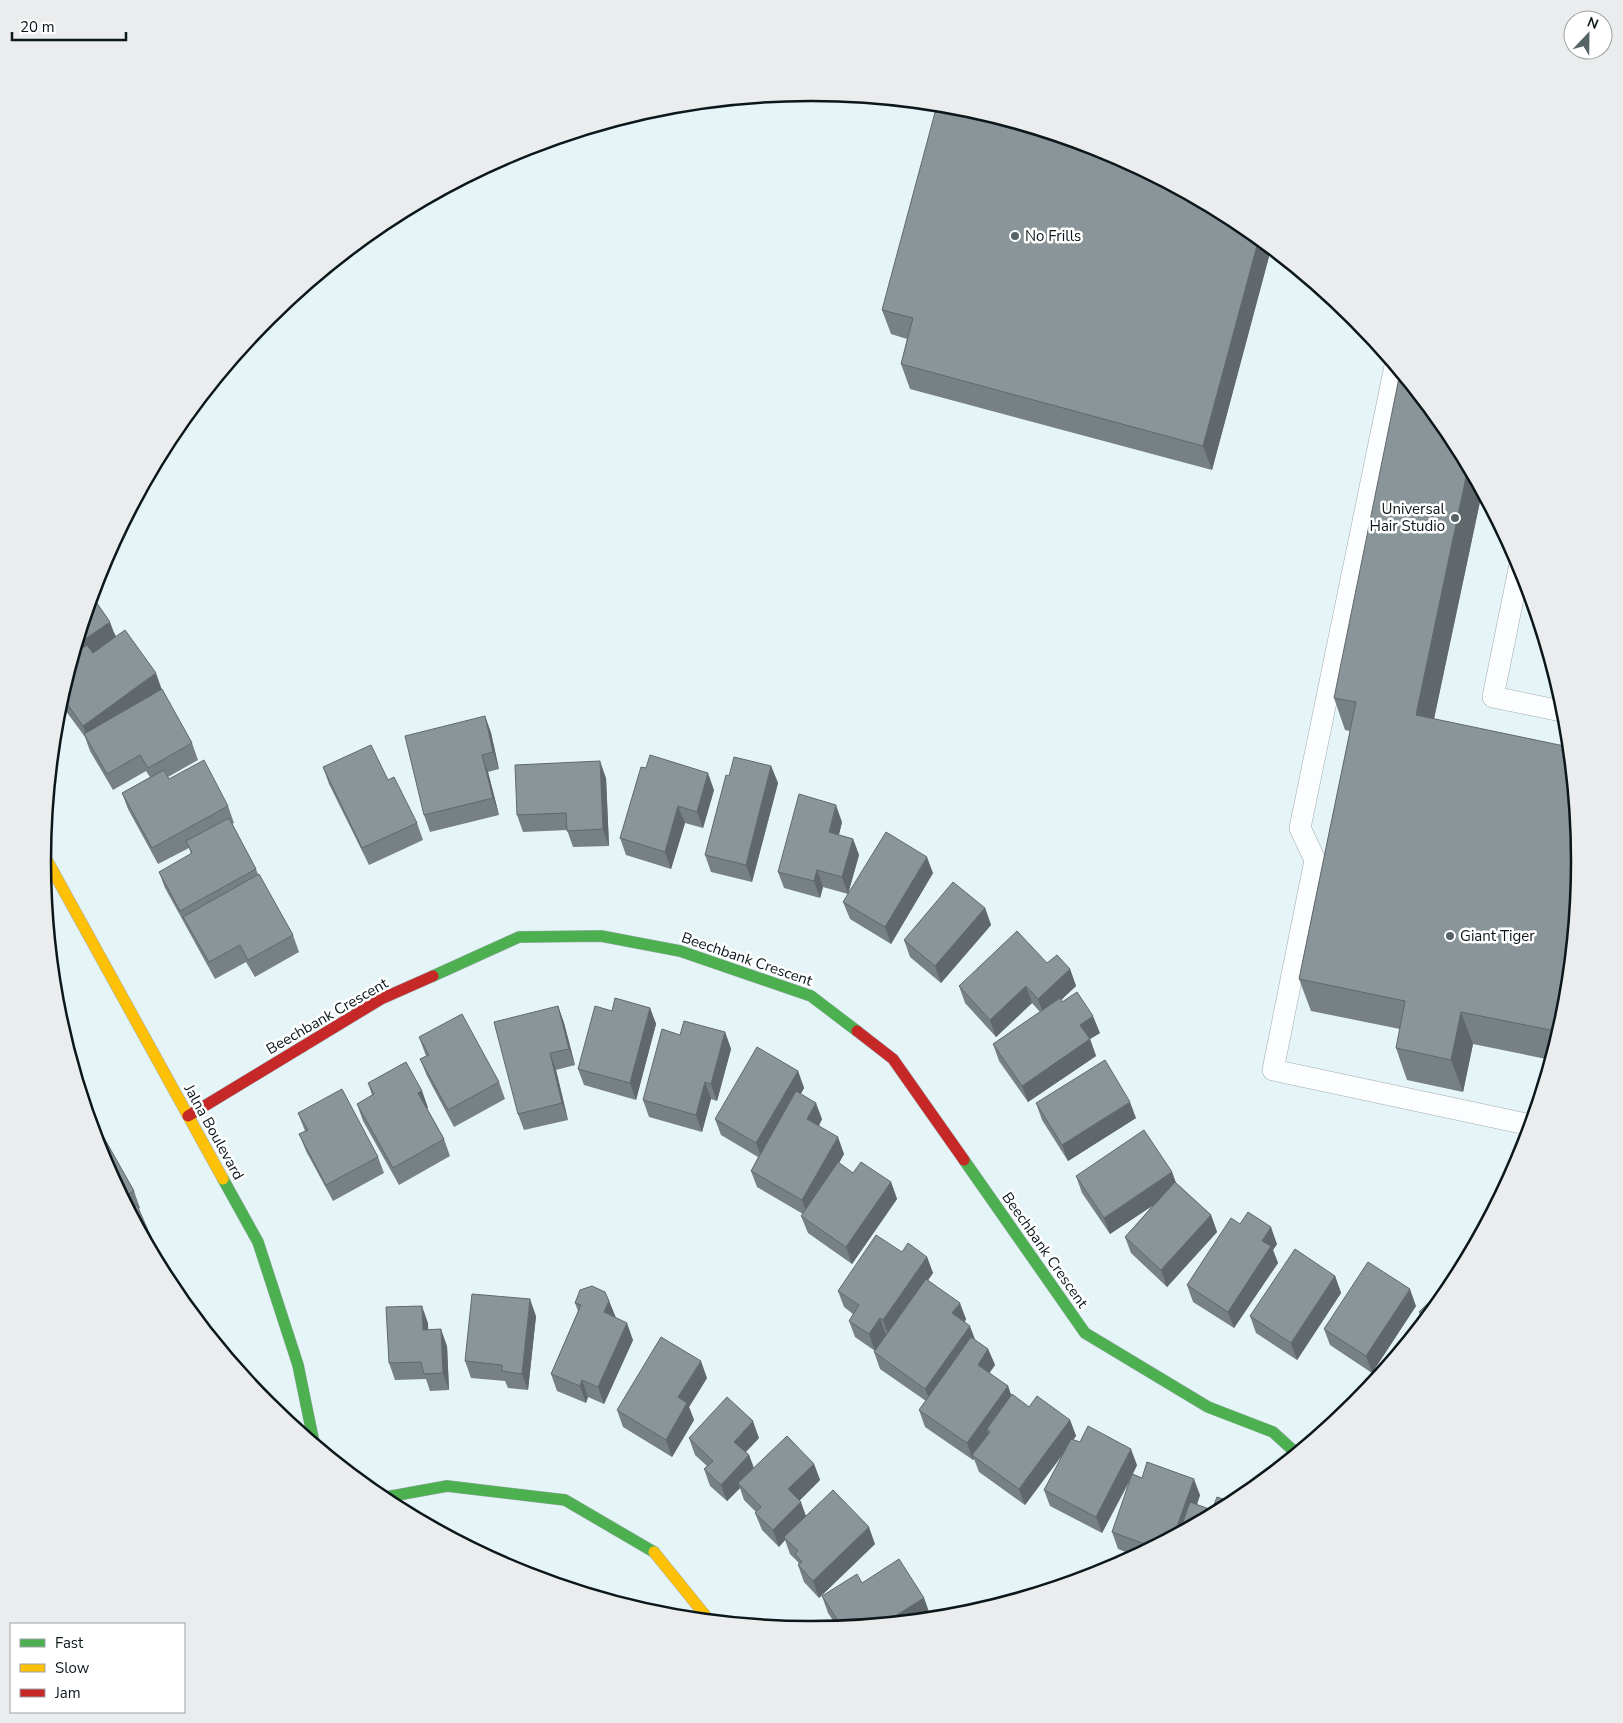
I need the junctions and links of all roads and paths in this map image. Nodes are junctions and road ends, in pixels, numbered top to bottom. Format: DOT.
graph roads {
  1 [pos="1394,373"];
  2 [pos="1517,579"];
  3 [pos="1556,710"];
  4 [pos="51,868"];
  5 [pos="188,1116"];
  6 [pos="1525,1123"];
  7 [pos="312,1435"];
  8 [pos="1292,1450"];
  9 [pos="392,1496"];
  10 [pos="705,1614"];
  1 -- 6 [label="lane"];
  2 -- 3 [label="lane"];
  4 -- 5 [label="street, Jalna Boulevard"];
  5 -- 7 [label="street, Jalna Boulevard"];
  5 -- 8 [label="street, Beechbank Crescent"];
  9 -- 10 [label="street"];
}
